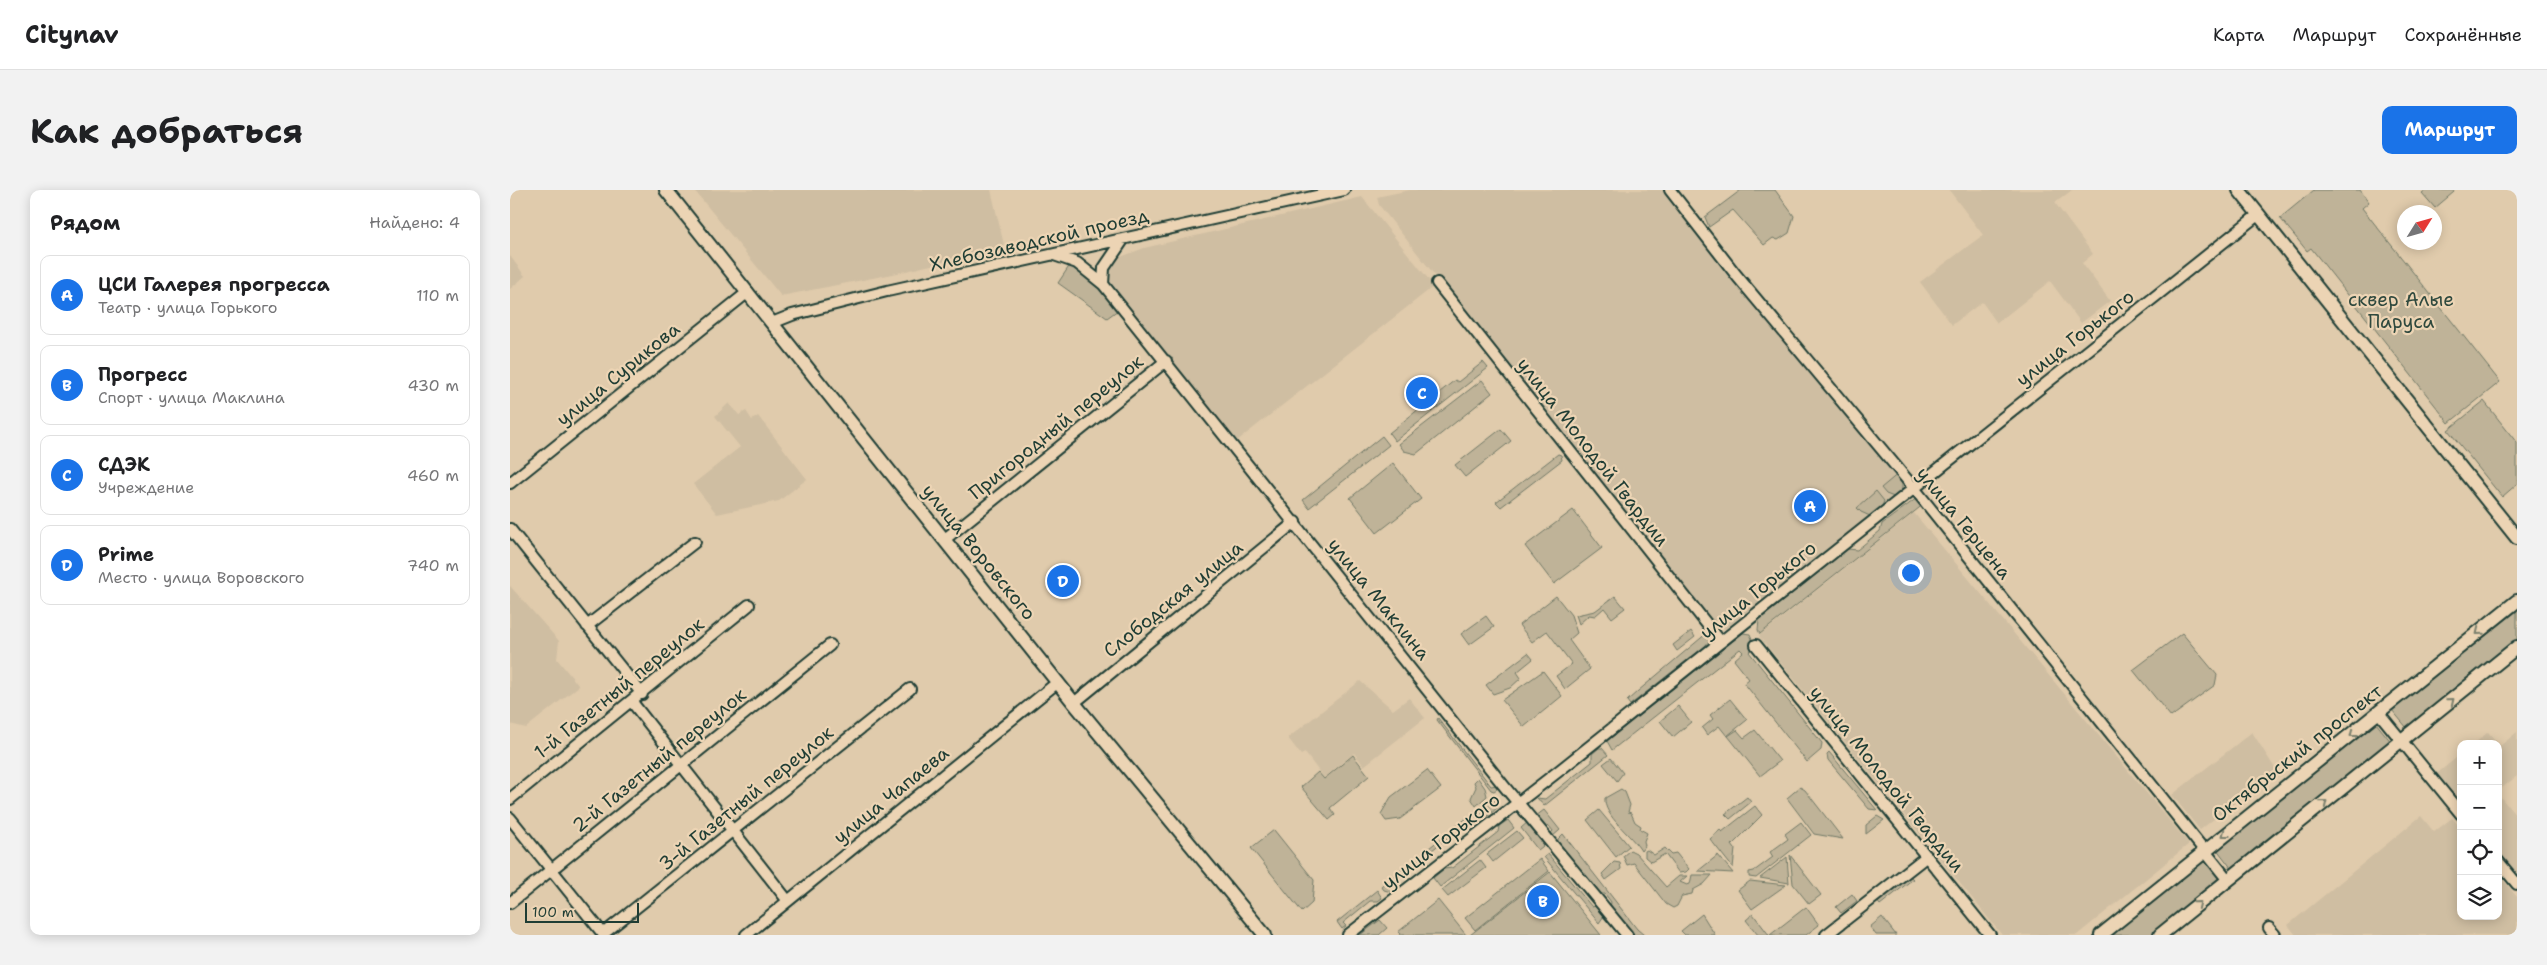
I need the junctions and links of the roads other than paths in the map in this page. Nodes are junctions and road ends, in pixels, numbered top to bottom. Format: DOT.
graph roads {
  1 [pos="666,190"];
  2 [pos="1344,190"];
  3 [pos="1670,190"];
  4 [pos="2239,190"];
  5 [pos="2259,214"];
  6 [pos="1123,240"];
  7 [pos="1054,255"];
  8 [pos="1437,283"];
  9 [pos="1103,284"];
  10 [pos="748,292"];
  11 [pos="772,323"];
  12 [pos="1166,362"];
  13 [pos="510,484"];
  14 [pos="1914,488"];
  15 [pos="1295,522"];
  16 [pos="510,529"];
  17 [pos="2517,538"];
  18 [pos="945,539"];
  19 [pos="695,542"];
  20 [pos="2517,601"];
  21 [pos="749,605"];
  22 [pos="588,626"];
  23 [pos="1721,642"];
  24 [pos="830,644"];
  25 [pos="1756,646"];
  26 [pos="2517,647"];
  27 [pos="1058,682"];
  28 [pos="910,689"];
  29 [pos="642,694"];
  30 [pos="632,702"];
  31 [pos="1074,703"];
  32 [pos="2379,713"];
  33 [pos="2401,741"];
  34 [pos="681,765"];
  35 [pos="510,799"];
  36 [pos="1519,803"];
  37 [pos="2457,809"];
  38 [pos="510,818"];
  39 [pos="732,830"];
  40 [pos="2204,851"];
  41 [pos="1927,856"];
  42 [pos="2502,865"];
  43 [pos="553,869"];
  44 [pos="2228,880"];
  45 [pos="2517,884"];
  46 [pos="788,901"];
  47 [pos="510,904"];
  48 [pos="604,934"];
  49 [pos="746,935"];
  50 [pos="1264,935"];
  51 [pos="1348,935"];
  52 [pos="1628,935"];
  53 [pos="1826,935"];
  54 [pos="1990,935"];
  55 [pos="2101,935"];
  56 [pos="2160,935"];
  1 -- 10 [label="main road, улица Воровского"];
  2 -- 6 [label="street, Хлебозаводской проезд"];
  3 -- 14 [label="street, улица Герцена"];
  4 -- 5 [label="main road"];
  5 -- 14 [label="street, улица Горького"];
  5 -- 17 [label="main road"];
  6 -- 7 [label="street, Хлебозаводской проезд"];
  6 -- 9 [label="street"];
  7 -- 9 [label="street, улица Маклина"];
  7 -- 11 [label="street, Хлебозаводской проезд"];
  8 -- 23 [label="street, улица Молодой Гвардии"];
  9 -- 12 [label="street, улица Маклина"];
  10 -- 11 [label="main road, улица Воровского"];
  10 -- 13 [label="street, улица Сурикова"];
  11 -- 18 [label="main road, улица Воровского"];
  12 -- 15 [label="street, улица Маклина"];
  12 -- 18 [label="street, Пригородный переулок"];
  14 -- 23 [label="street, улица Горького"];
  14 -- 40 [label="street, улица Герцена"];
  15 -- 31 [label="street, Слободская улица"];
  15 -- 36 [label="street, улица Маклина"];
  16 -- 22 [label="street"];
  18 -- 27 [label="main road, улица Воровского"];
  19 -- 22 [label="street"];
  20 -- 32 [label="main road, Октябрьский проспект, one-way"];
  21 -- 29 [label="street, 1-й Газетный переулок"];
  22 -- 29 [label="street"];
  23 -- 36 [label="street, улица Горького"];
  24 -- 34 [label="street, 2-й Газетный переулок"];
  25 -- 41 [label="street, улица Молодой Гвардии"];
  33 -- 26 [label="main road, one-way"];
  27 -- 31 [label="main road, улица Воровского"];
  27 -- 46 [label="street, улица Чапаева"];
  28 -- 39 [label="street, 3-й Газетный переулок"];
  29 -- 30 [label="street, 1-й Газетный переулок"];
  30 -- 34 [label="street"];
  30 -- 35 [label="street, 1-й Газетный переулок"];
  31 -- 50 [label="main road, улица Воровского"];
  32 -- 33 [label="street"];
  32 -- 40 [label="main road, Октябрьский проспект, one-way"];
  33 -- 37 [label="street"];
  44 -- 33 [label="main road, one-way"];
  34 -- 39 [label="street"];
  34 -- 43 [label="street, 2-й Газетный переулок"];
  36 -- 51 [label="street, улица Горького"];
  36 -- 52 [label="street, улица Маклина"];
  38 -- 43 [label="street"];
  39 -- 46 [label="street"];
  39 -- 48 [label="street, 3-й Газетный переулок"];
  40 -- 44 [label="street, улица Герцена"];
  40 -- 55 [label="main road, Октябрьский проспект"];
  41 -- 53 [label="street"];
  41 -- 54 [label="street, улица Молодой Гвардии"];
  42 -- 45 [label="street"];
  43 -- 47 [label="street, 2-й Газетный переулок"];
  43 -- 48 [label="street"];
  56 -- 44 [label="main road, one-way"];
  46 -- 49 [label="street, улица Чапаева"];
}
